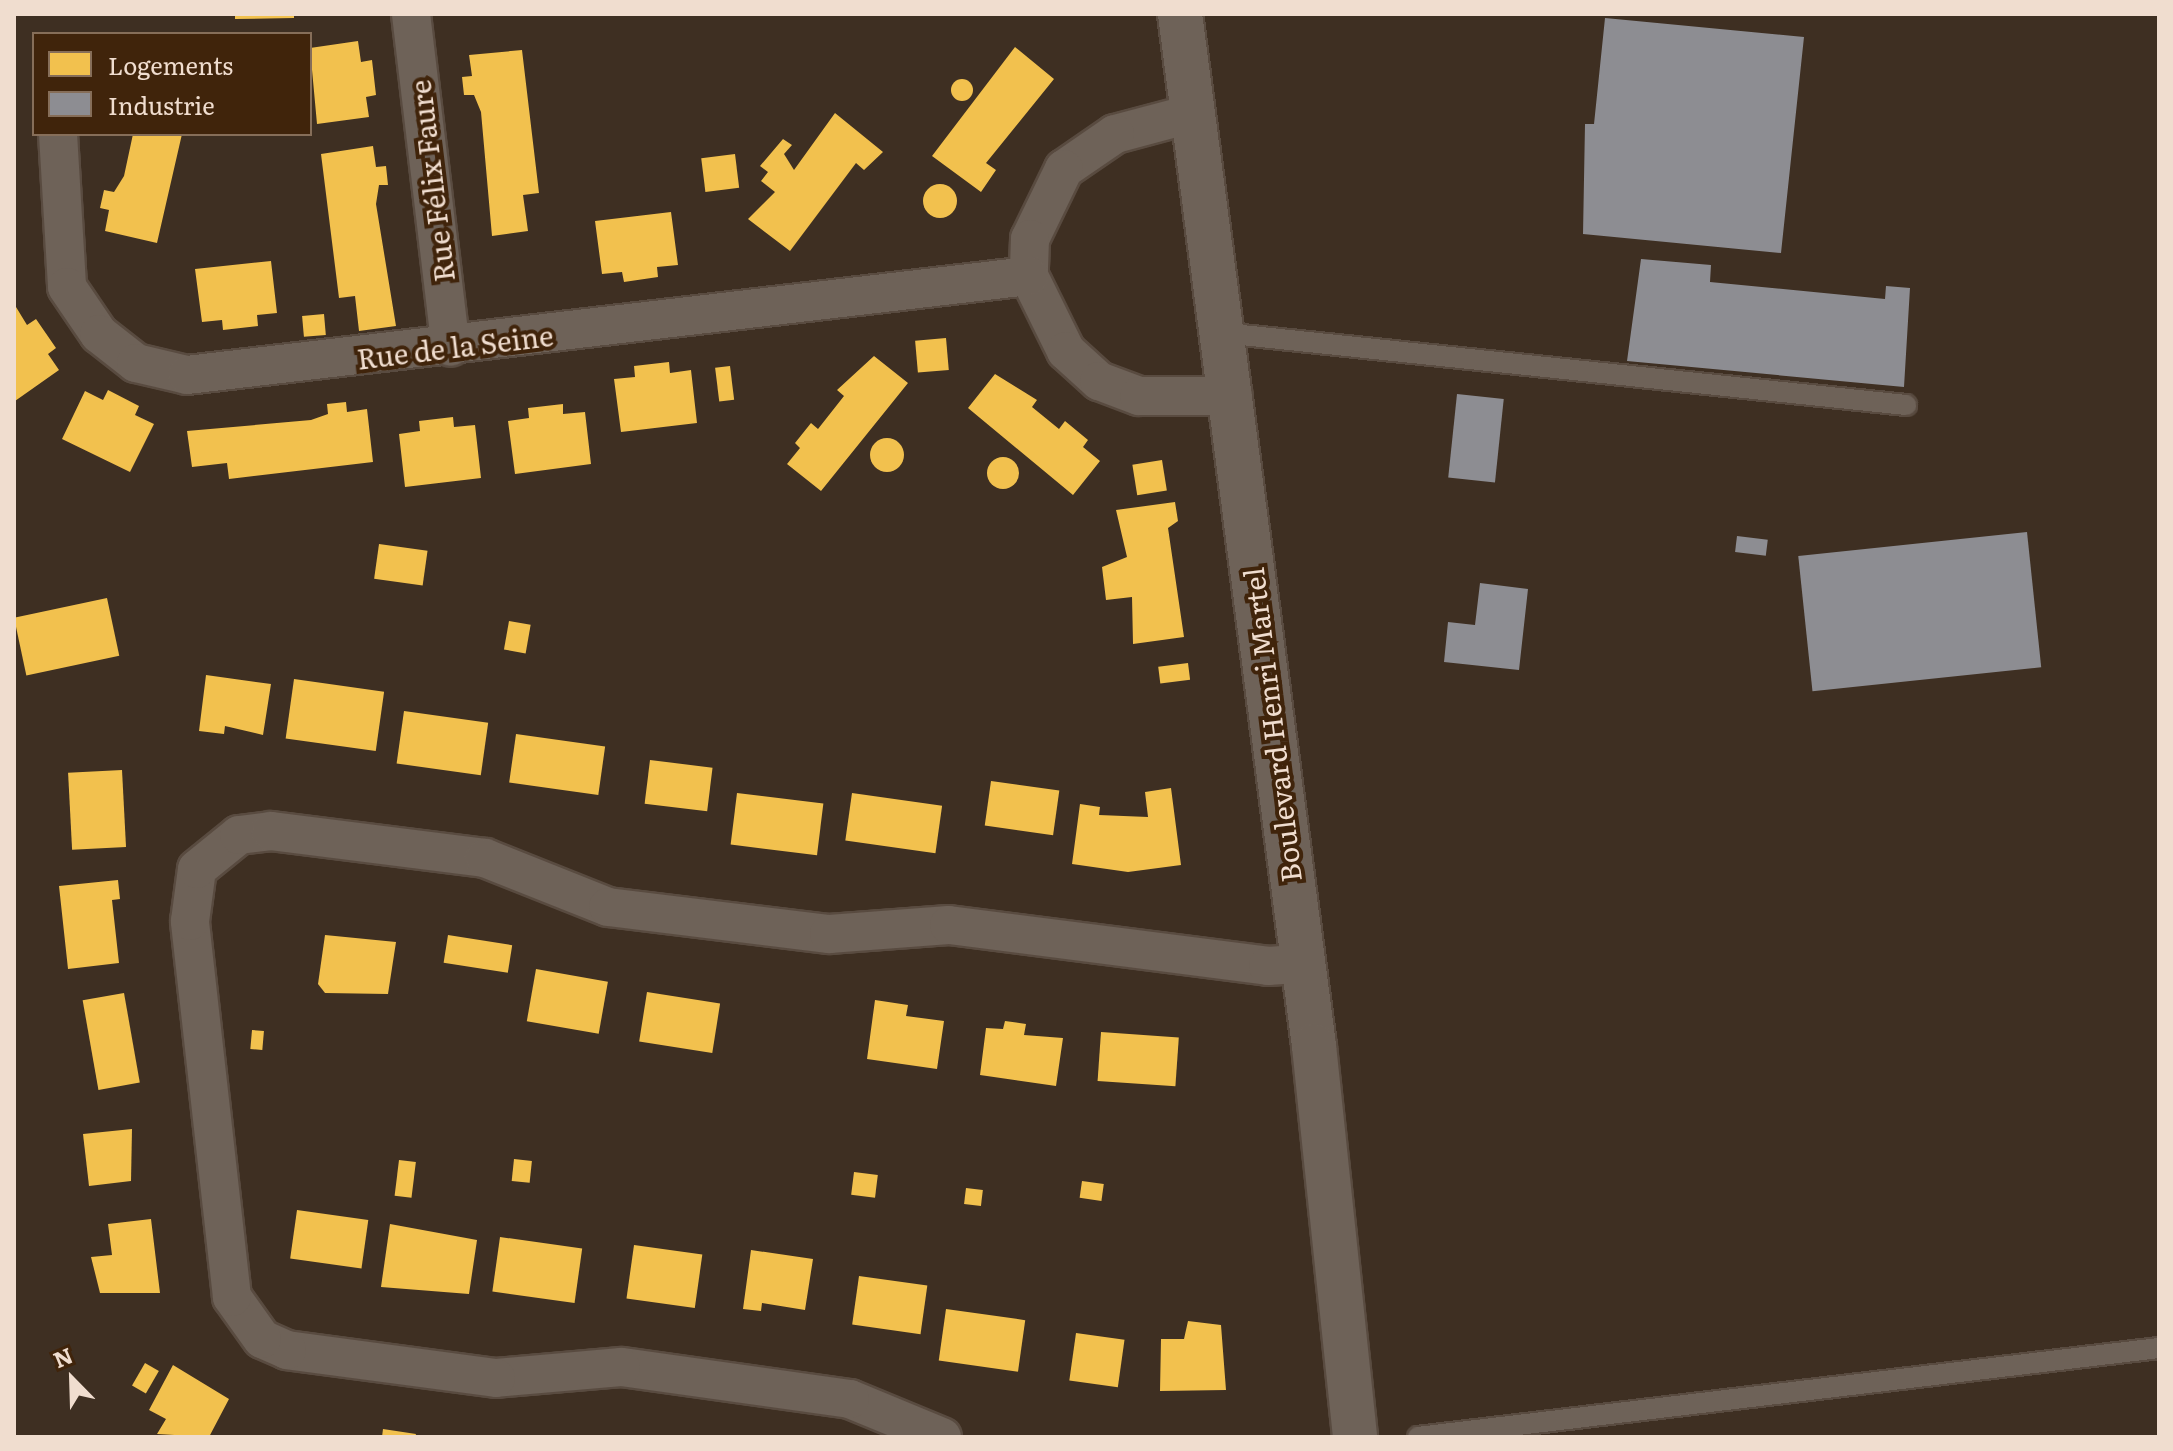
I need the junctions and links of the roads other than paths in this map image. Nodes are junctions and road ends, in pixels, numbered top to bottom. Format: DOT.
graph roads {
  1 [pos="411,14"];
  2 [pos="1180,14"];
  3 [pos="1194,113"];
  4 [pos="58,136"];
  5 [pos="1029,276"];
  6 [pos="1223,333"];
  7 [pos="451,347"];
  8 [pos="1233,396"];
  9 [pos="1906,405"];
  10 [pos="1300,964"];
  11 [pos="2159,1348"];
  12 [pos="942,1437"];
  13 [pos="1355,1437"];
  14 [pos="1418,1437"];
  1 -- 7 [label="street, Rue Félix Faure"];
  2 -- 3 [label="street, Boulevard Henri Martel"];
  3 -- 5 [label="street"];
  3 -- 6 [label="street, Boulevard Henri Martel"];
  4 -- 7 [label="street, Rue de la Seine"];
  5 -- 7 [label="street, Rue de la Seine"];
  5 -- 8 [label="street"];
  6 -- 8 [label="street, Boulevard Henri Martel"];
  6 -- 9 [label="lane"];
  8 -- 10 [label="street, Boulevard Henri Martel"];
  10 -- 12 [label="street"];
  10 -- 13 [label="street, Boulevard Henri Martel"];
  11 -- 14 [label="lane"];
}
